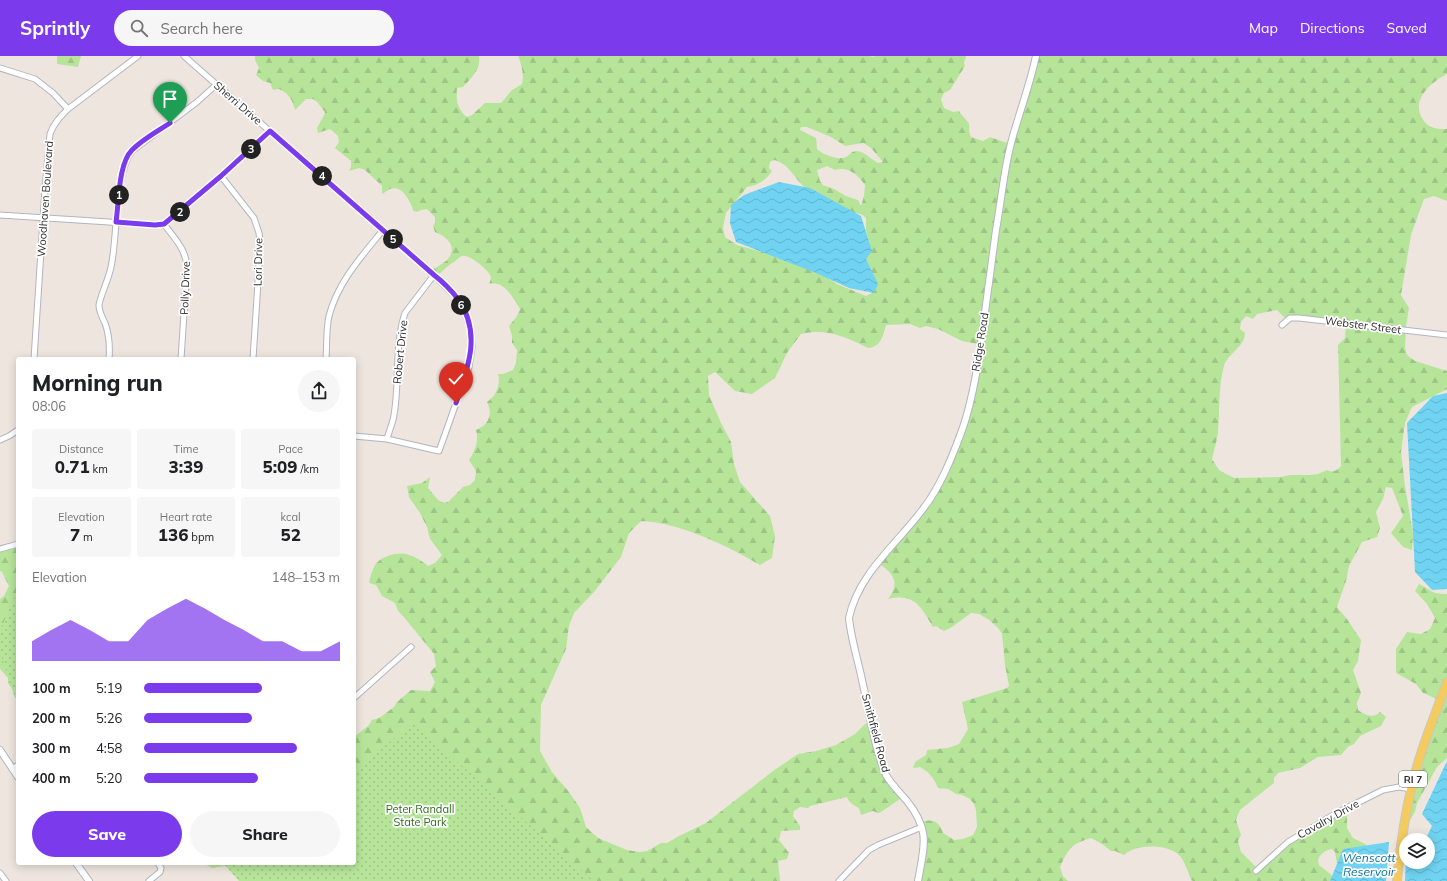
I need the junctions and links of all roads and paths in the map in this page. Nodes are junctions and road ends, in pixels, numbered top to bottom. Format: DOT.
graph roads {
  1 [pos="138,56"];
  2 [pos="184,56"];
  3 [pos="1036,56"];
  4 [pos="0,68"];
  5 [pos="217,84"];
  6 [pos="68,109"];
  7 [pos="270,131"];
  8 [pos="221,176"];
  9 [pos="0,215"];
  10 [pos="43,218"];
  11 [pos="116,222"];
  12 [pos="164,224"];
  13 [pos="382,230"];
  14 [pos="434,275"];
  15 [pos="1282,325"];
  16 [pos="1447,336"];
  17 [pos="34,357"];
  18 [pos="109,357"];
  19 [pos="181,357"];
  20 [pos="253,357"];
  21 [pos="326,357"];
  22 [pos="16,431"];
  23 [pos="356,436"];
  24 [pos="387,439"];
  25 [pos="0,440"];
  26 [pos="16,544"];
  27 [pos="0,548"];
  28 [pos="855,599"];
  29 [pos="411,646"];
  30 [pos="1447,682"];
  31 [pos="356,696"];
  32 [pos="0,750"];
  33 [pos="15,767"];
  34 [pos="1411,789"];
  35 [pos="922,827"];
  36 [pos="77,865"];
  37 [pos="161,865"];
  38 [pos="1256,871"];
  39 [pos="0,872"];
  40 [pos="6,881"];
  41 [pos="89,881"];
  42 [pos="149,881"];
  43 [pos="839,881"];
  44 [pos="918,881"];
  45 [pos="1397,881"];
  1 -- 6 [label="street, Woodhaven Boulevard"];
  2 -- 5 [label="street, Sherri Drive"];
  3 -- 28 [label="street, Ridge Road"];
  4 -- 6 [label="street"];
  5 -- 7 [label="street, Sherri Drive"];
  5 -- 11 [label="street"];
  6 -- 10 [label="street, Woodhaven Boulevard"];
  7 -- 8 [label="street"];
  7 -- 13 [label="street, Sherri Drive"];
  8 -- 12 [label="street"];
  8 -- 20 [label="street, Lori Drive"];
  9 -- 10 [label="street"];
  10 -- 11 [label="street"];
  10 -- 17 [label="street, Woodhaven Boulevard"];
  11 -- 12 [label="street"];
  11 -- 18 [label="street"];
  12 -- 19 [label="street, Polly Drive"];
  13 -- 14 [label="street, Sherri Drive"];
  13 -- 21 [label="street"];
  14 -- 24 [label="street, Robert Drive"];
  14 -- 24 [label="street, Sherri Drive"];
  15 -- 16 [label="street, Webster Street"];
  22 -- 25 [label="street"];
  23 -- 24 [label="street"];
  26 -- 27 [label="street"];
  28 -- 35 [label="street, Smithfield Road"];
  29 -- 31 [label="street"];
  30 -- 34 [label="main road, RI 7"];
  32 -- 33 [label="street"];
  34 -- 38 [label="street, Cavalry Drive"];
  34 -- 45 [label="main road, RI 7"];
  35 -- 43 [label="street"];
  35 -- 44 [label="street, Smithfield Road"];
  36 -- 41 [label="street"];
  37 -- 42 [label="street"];
  39 -- 40 [label="street"];
}
